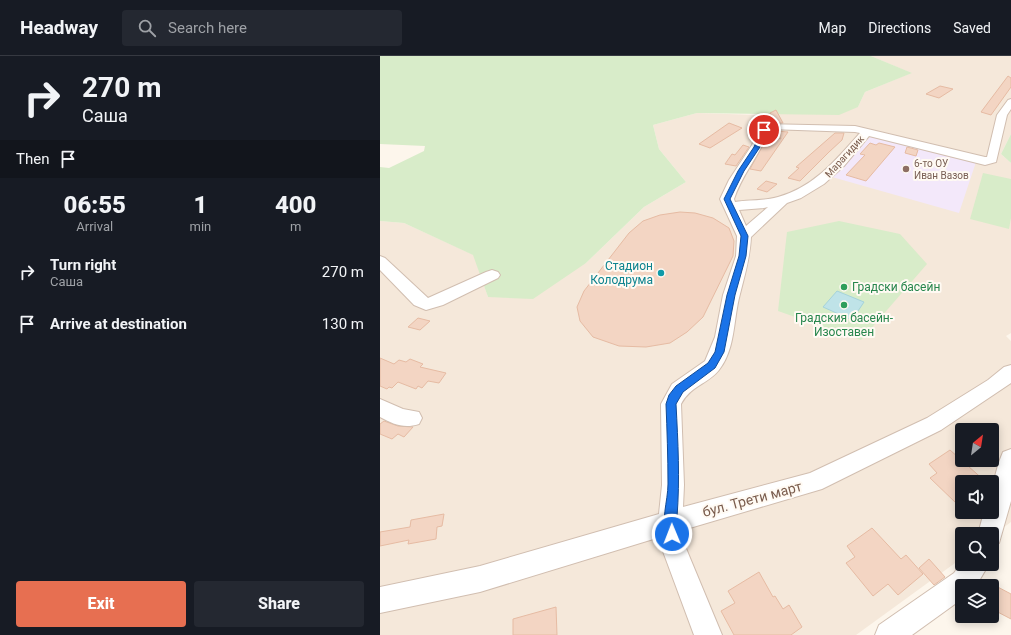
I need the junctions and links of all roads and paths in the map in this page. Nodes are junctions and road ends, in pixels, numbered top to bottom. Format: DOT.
graph roads {
  1 [pos="1011,102"];
  2 [pos="867,132"];
  3 [pos="782,201"];
  4 [pos="731,207"];
  5 [pos="744,236"];
  6 [pos="380,261"];
  7 [pos="492,275"];
  8 [pos="1011,372"];
  9 [pos="380,407"];
  10 [pos="412,418"];
  11 [pos="1011,459"];
  12 [pos="670,522"];
  13 [pos="992,527"];
  14 [pos="971,571"];
  15 [pos="380,600"];
  16 [pos="708,635"];
  17 [pos="889,635"];
  1 -- 2 [label="street"];
  2 -- 3 [label="street, Марагидик"];
  2 -- 4 [label="street"];
  3 -- 4 [label="street, Марагидик"];
  3 -- 5 [label="street"];
  4 -- 5 [label="street"];
  5 -- 12 [label="street"];
  6 -- 7 [label="street"];
  8 -- 12 [label="street, бул. Трети март"];
  9 -- 10 [label="street"];
  11 -- 13 [label="street"];
  12 -- 15 [label="street, бул. Трети март"];
  12 -- 16 [label="street"];
  14 -- 17 [label="street"];
}
